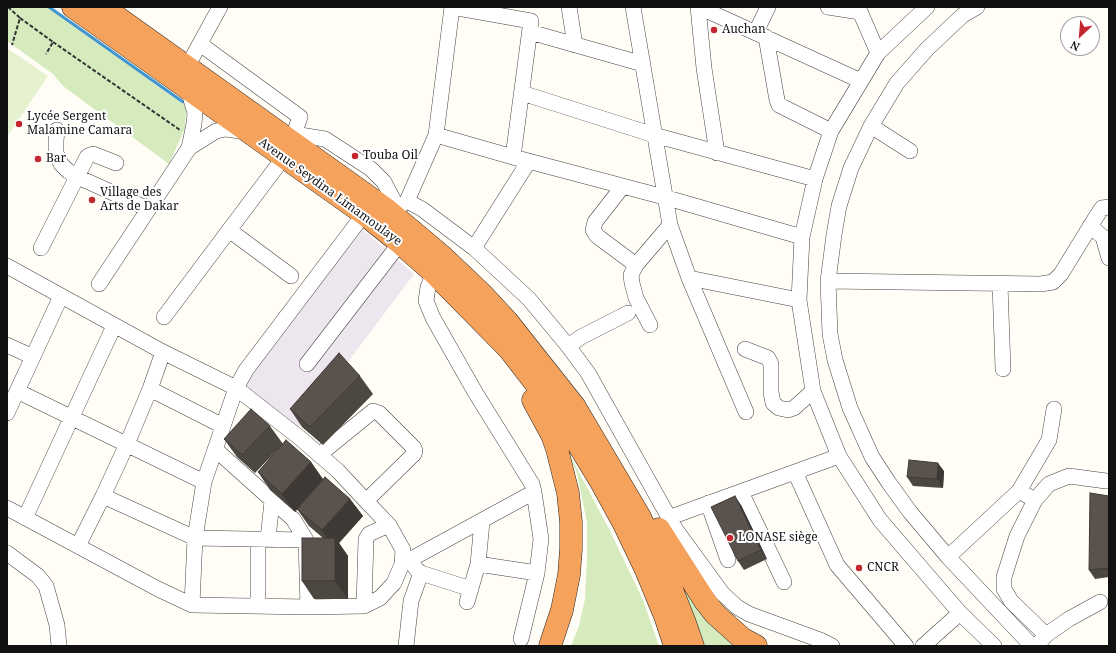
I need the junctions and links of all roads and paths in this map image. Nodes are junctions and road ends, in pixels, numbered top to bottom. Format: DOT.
graph roads {
  1 [pos="8,7"];
  2 [pos="73,7"];
  3 [pos="103,7"];
  4 [pos="220,7"];
  5 [pos="452,7"];
  6 [pos="569,7"];
  7 [pos="633,7"];
  8 [pos="698,7"];
  9 [pos="768,7"];
  10 [pos="828,7"];
  11 [pos="927,7"];
  12 [pos="977,7"];
  13 [pos="859,9"];
  14 [pos="20,18"];
  15 [pos="530,32"];
  16 [pos="761,34"];
  17 [pos="53,42"];
  18 [pos="200,44"];
  19 [pos="12,45"];
  20 [pos="575,45"];
  21 [pos="46,54"];
  22 [pos="878,54"];
  23 [pos="643,64"];
  24 [pos="186,66"];
  25 [pos="861,81"];
  26 [pos="188,89"];
  27 [pos="522,93"];
  28 [pos="871,126"];
  29 [pos="57,130"];
  30 [pos="831,131"];
  31 [pos="250,132"];
  32 [pos="436,134"];
  33 [pos="654,135"];
  34 [pos="187,141"];
  35 [pos="291,145"];
  36 [pos="910,150"];
  37 [pos="717,153"];
  38 [pos="513,157"];
  39 [pos="529,161"];
  40 [pos="116,163"];
  41 [pos="78,177"];
  42 [pos="815,179"];
  43 [pos="622,186"];
  44 [pos="664,197"];
  45 [pos="397,206"];
  46 [pos="1109,206"];
  47 [pos="148,209"];
  48 [pos="364,214"];
  49 [pos="670,225"];
  50 [pos="1090,226"];
  51 [pos="229,230"];
  52 [pos="802,237"];
  53 [pos="400,243"];
  54 [pos="41,248"];
  55 [pos="474,248"];
  56 [pos="1109,258"];
  57 [pos="636,265"];
  58 [pos="7,266"];
  59 [pos="434,273"];
  60 [pos="291,276"];
  61 [pos="690,278"];
  62 [pos="828,281"];
  63 [pos="99,284"];
  64 [pos="1000,284"];
  65 [pos="61,296"];
  66 [pos="799,300"];
  67 [pos="628,313"];
  68 [pos="474,314"];
  69 [pos="164,317"];
  70 [pos="650,325"];
  71 [pos="114,326"];
  72 [pos="7,345"];
  73 [pos="568,346"];
  74 [pos="745,349"];
  75 [pos="163,352"];
  76 [pos="33,358"];
  77 [pos="307,364"];
  78 [pos="1003,369"];
  79 [pos="236,388"];
  80 [pos="150,389"];
  81 [pos="17,391"];
  82 [pos="813,391"];
  83 [pos="575,407"];
  84 [pos="1054,409"];
  85 [pos="7,412"];
  86 [pos="746,412"];
  87 [pos="71,418"];
  88 [pos="223,426"];
  89 [pos="127,444"];
  90 [pos="215,449"];
  91 [pos="319,455"];
  92 [pos="839,456"];
  93 [pos="795,472"];
  94 [pos="1106,481"];
  95 [pos="204,482"];
  96 [pos="1019,491"];
  97 [pos="534,492"];
  98 [pos="741,492"];
  99 [pos="103,496"];
  100 [pos="1035,500"];
  101 [pos="272,501"];
  102 [pos="366,501"];
  103 [pos="708,504"];
  104 [pos="7,508"];
  105 [pos="25,518"];
  106 [pos="668,518"];
  107 [pos="482,522"];
  108 [pos="389,525"];
  109 [pos="195,538"];
  110 [pos="263,539"];
  111 [pos="306,540"];
  112 [pos="78,546"];
  113 [pos="7,553"];
  114 [pos="948,557"];
  115 [pos="728,560"];
  116 [pos="407,562"];
  117 [pos="478,564"];
  118 [pos="537,572"];
  119 [pos="421,573"];
  120 [pos="784,582"];
  121 [pos="1100,602"];
  122 [pos="192,605"];
  123 [pos="258,606"];
  124 [pos="364,606"];
  125 [pos="308,607"];
  126 [pos="960,613"];
  127 [pos="521,639"];
  128 [pos="1042,641"];
  129 [pos="59,646"];
  130 [pos="406,646"];
  131 [pos="550,646"];
  132 [pos="675,646"];
  133 [pos="693,646"];
  134 [pos="756,646"];
  135 [pos="832,646"];
  136 [pos="906,646"];
  137 [pos="923,646"];
  138 [pos="994,646"];
  139 [pos="1032,646"];
  1 -- 14 [label="path"];
  2 -- 26 [label="highway, Avenue Seydina Limamoulaye"];
  3 -- 24 [label="highway, Avenue Seydina Limamoulaye"];
  4 -- 18 [label="street"];
  5 -- 15 [label="street"];
  5 -- 32 [label="street"];
  6 -- 20 [label="street"];
  7 -- 23 [label="street"];
  8 -- 16 [label="street"];
  8 -- 37 [label="street"];
  9 -- 16 [label="street"];
  10 -- 13 [label="street"];
  11 -- 22 [label="street"];
  12 -- 28 [label="street"];
  13 -- 22 [label="street"];
  14 -- 17 [label="path"];
  14 -- 19 [label="path"];
  15 -- 20 [label="street"];
  15 -- 27 [label="street"];
  16 -- 25 [label="street"];
  16 -- 30 [label="street"];
  17 -- 21 [label="path"];
  17 -- 34 [label="path"];
  18 -- 24 [label="street"];
  18 -- 35 [label="street"];
  20 -- 23 [label="street"];
  22 -- 25 [label="street"];
  23 -- 33 [label="street"];
  24 -- 35 [label="highway, Avenue Seydina Limamoulaye"];
  25 -- 30 [label="street"];
  26 -- 31 [label="highway, Avenue Seydina Limamoulaye"];
  26 -- 34 [label="street"];
  27 -- 33 [label="street"];
  27 -- 38 [label="street"];
  28 -- 36 [label="street"];
  28 -- 62 [label="street"];
  29 -- 41 [label="street"];
  30 -- 42 [label="street"];
  31 -- 34 [label="street"];
  31 -- 35 [label="highway, Avenue Seydina Limamoulaye"];
  32 -- 38 [label="street"];
  32 -- 45 [label="street"];
  33 -- 37 [label="street"];
  33 -- 44 [label="street"];
  34 -- 47 [label="street"];
  35 -- 45 [label="highway, Avenue Seydina Limamoulaye"];
  35 -- 48 [label="highway, Avenue Seydina Limamoulaye"];
  35 -- 51 [label="street"];
  37 -- 42 [label="street"];
  38 -- 39 [label="street"];
  39 -- 43 [label="street"];
  39 -- 55 [label="street"];
  40 -- 41 [label="street"];
  41 -- 47 [label="street"];
  41 -- 54 [label="street"];
  42 -- 52 [label="street"];
  43 -- 44 [label="street"];
  43 -- 57 [label="street"];
  44 -- 49 [label="street"];
  44 -- 52 [label="street"];
  45 -- 55 [label="street"];
  45 -- 83 [label="highway, Avenue Seydina Limamoulaye"];
  46 -- 50 [label="street"];
  47 -- 63 [label="street"];
  48 -- 53 [label="highway, Avenue Seydina Limamoulaye"];
  48 -- 79 [label="street"];
  49 -- 57 [label="street"];
  49 -- 61 [label="street"];
  50 -- 56 [label="street"];
  50 -- 64 [label="street"];
  51 -- 60 [label="street"];
  51 -- 69 [label="street"];
  52 -- 66 [label="street"];
  53 -- 59 [label="highway, Avenue Seydina Limamoulaye"];
  53 -- 77 [label="street"];
  55 -- 73 [label="street"];
  57 -- 70 [label="street"];
  58 -- 65 [label="street"];
  59 -- 68 [label="highway, Avenue Seydina Limamoulaye"];
  59 -- 97 [label="street"];
  61 -- 66 [label="street"];
  61 -- 86 [label="street"];
  62 -- 64 [label="street"];
  62 -- 114 [label="street"];
  64 -- 78 [label="street"];
  65 -- 71 [label="street"];
  65 -- 76 [label="street"];
  66 -- 82 [label="street"];
  67 -- 73 [label="street"];
  68 -- 131 [label="highway"];
  68 -- 132 [label="highway, Avenue Seydina Limamoulaye"];
  71 -- 75 [label="street"];
  71 -- 87 [label="street"];
  72 -- 76 [label="street"];
  73 -- 106 [label="street"];
  74 -- 82 [label="street"];
  75 -- 79 [label="street"];
  75 -- 80 [label="street"];
  76 -- 81 [label="street"];
  79 -- 88 [label="street"];
  79 -- 91 [label="street"];
  80 -- 88 [label="street"];
  80 -- 89 [label="street"];
  81 -- 85 [label="street"];
  81 -- 87 [label="street"];
  82 -- 92 [label="street"];
  83 -- 133 [label="highway, Avenue Seydina Limamoulaye"];
  83 -- 134 [label="highway"];
  84 -- 96 [label="street"];
  87 -- 89 [label="street"];
  87 -- 105 [label="street"];
  88 -- 90 [label="street"];
  89 -- 95 [label="street"];
  89 -- 99 [label="street"];
  90 -- 95 [label="street"];
  90 -- 101 [label="street"];
  91 -- 102 [label="street"];
  91 -- 102 [label="street"];
  92 -- 93 [label="street"];
  92 -- 126 [label="street"];
  93 -- 98 [label="street"];
  93 -- 136 [label="street"];
  94 -- 100 [label="street"];
  95 -- 109 [label="street"];
  96 -- 100 [label="street"];
  96 -- 114 [label="street"];
  97 -- 107 [label="street"];
  97 -- 118 [label="street"];
  98 -- 103 [label="street"];
  98 -- 120 [label="street"];
  99 -- 109 [label="street"];
  99 -- 112 [label="street"];
  100 -- 128 [label="street"];
  101 -- 110 [label="street"];
  101 -- 111 [label="street"];
  102 -- 108 [label="street"];
  103 -- 106 [label="street"];
  103 -- 115 [label="street"];
  104 -- 105 [label="street"];
  105 -- 112 [label="street"];
  106 -- 135 [label="street"];
  107 -- 116 [label="street"];
  107 -- 117 [label="street"];
  108 -- 116 [label="street"];
  108 -- 124 [label="street"];
  109 -- 110 [label="street"];
  109 -- 122 [label="street"];
  110 -- 111 [label="street"];
  110 -- 123 [label="street"];
  111 -- 125 [label="street"];
  112 -- 122 [label="street"];
  113 -- 129 [label="street"];
  114 -- 139 [label="street"];
  116 -- 119 [label="street"];
  116 -- 124 [label="street"];
  117 -- 118 [label="street"];
  117 -- 119 [label="street"];
  118 -- 127 [label="street"];
  119 -- 130 [label="street"];
  121 -- 128 [label="street"];
  122 -- 123 [label="street"];
  123 -- 125 [label="street"];
  124 -- 125 [label="street"];
  126 -- 137 [label="street"];
  126 -- 138 [label="street"];
}
